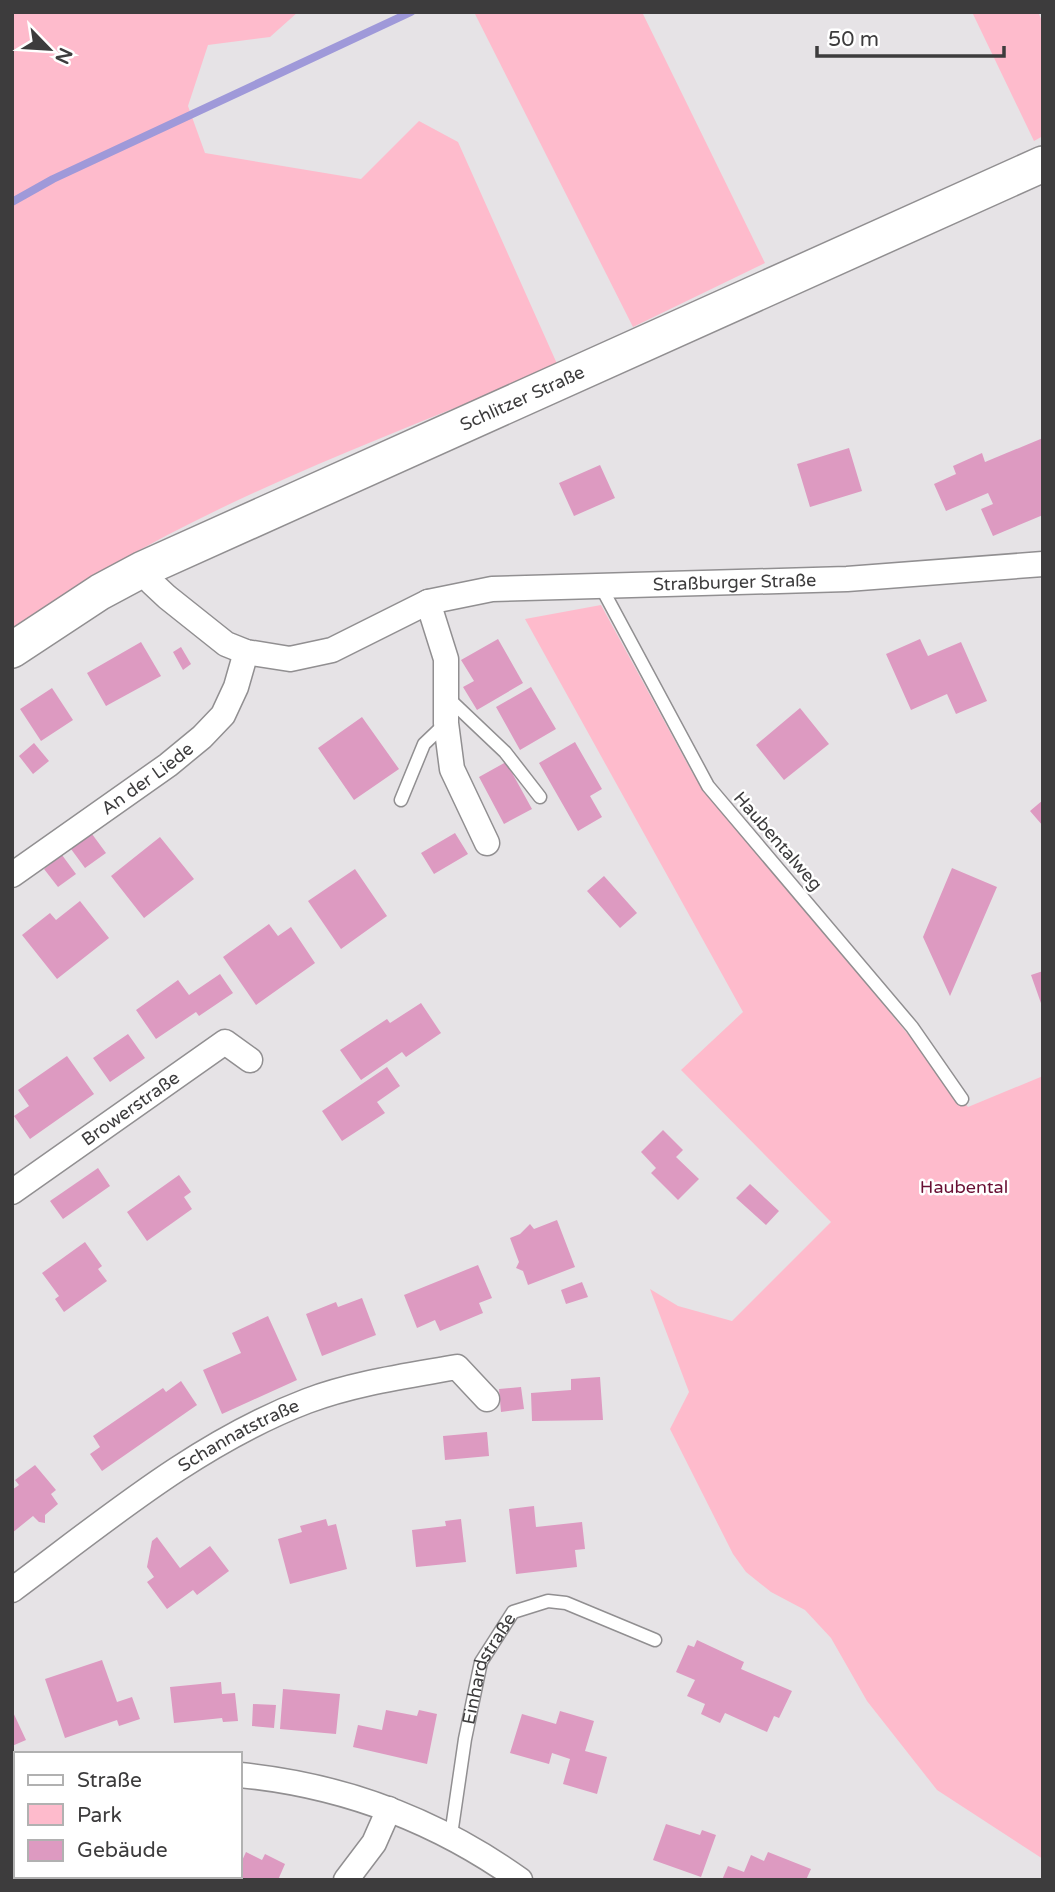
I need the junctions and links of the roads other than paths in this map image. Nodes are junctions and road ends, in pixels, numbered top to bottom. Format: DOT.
graph roads {
  1 [pos="1043,164"];
  2 [pos="1043,564"];
  3 [pos="143,569"];
  4 [pos="600,585"];
  5 [pos="429,602"];
  6 [pos="12,650"];
  7 [pos="246,652"];
  8 [pos="446,697"];
  9 [pos="446,723"];
  10 [pos="540,797"];
  11 [pos="401,800"];
  12 [pos="487,843"];
  13 [pos="12,875"];
  14 [pos="250,1060"];
  15 [pos="962,1099"];
  16 [pos="12,1192"];
  17 [pos="487,1399"];
  18 [pos="12,1590"];
  19 [pos="655,1640"];
  20 [pos="242,1775"];
  21 [pos="389,1809"];
  22 [pos="451,1835"];
  23 [pos="346,1880"];
  24 [pos="520,1880"];
  1 -- 3 [label="main road, Schlitzer Straße"];
  2 -- 4 [label="street, Straßburger Straße"];
  3 -- 6 [label="main road, Schlitzer Straße"];
  3 -- 7 [label="street, Straßburger Straße"];
  4 -- 5 [label="street, Straßburger Straße"];
  4 -- 15 [label="lane, Haubentalweg"];
  5 -- 7 [label="street, Straßburger Straße"];
  5 -- 8 [label="street"];
  7 -- 13 [label="street, An der Liede"];
  8 -- 9 [label="street"];
  8 -- 10 [label="lane"];
  9 -- 11 [label="lane"];
  9 -- 12 [label="street"];
  14 -- 16 [label="street, Browerstraße"];
  17 -- 18 [label="street, Schannatstraße"];
  19 -- 22 [label="lane, Einhardstraße"];
  20 -- 21 [label="street"];
  21 -- 22 [label="street"];
  21 -- 23 [label="street"];
  22 -- 24 [label="street"];
}
